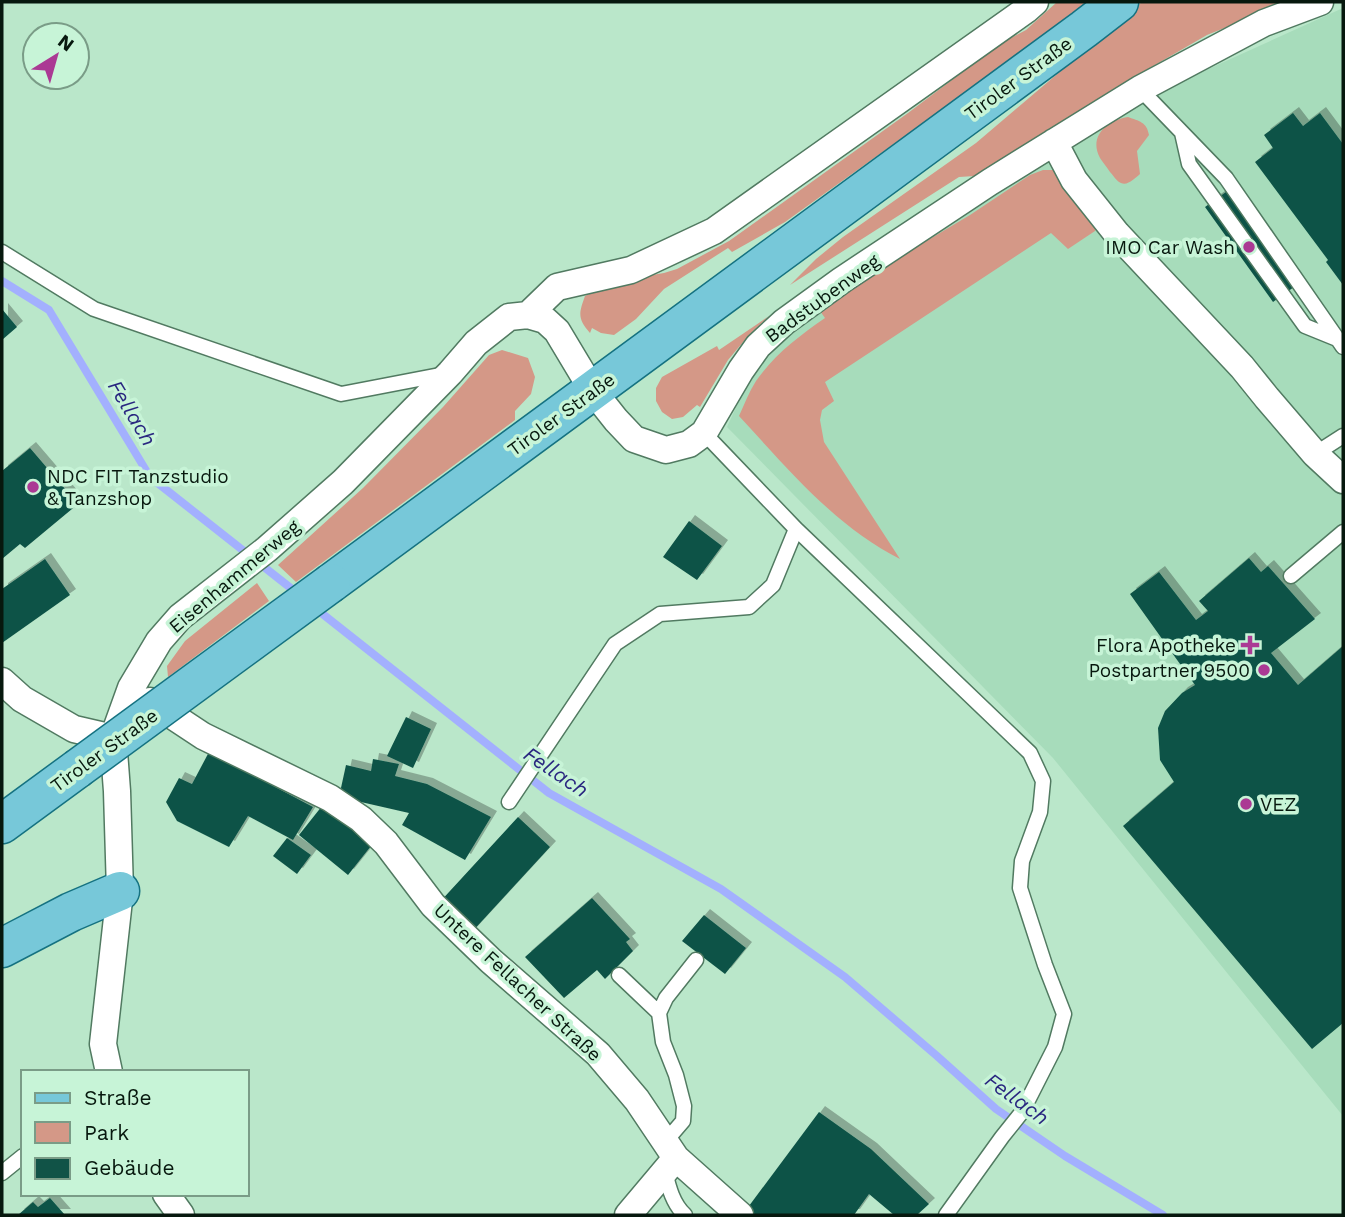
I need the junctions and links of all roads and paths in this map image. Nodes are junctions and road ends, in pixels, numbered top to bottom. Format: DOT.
graph roads {
  1 [pos="1035,2"];
  2 [pos="1119,2"];
  3 [pos="1320,2"];
  4 [pos="1140,89"];
  5 [pos="1182,133"];
  6 [pos="1054,142"];
  7 [pos="2,252"];
  8 [pos="528,315"];
  9 [pos="1341,343"];
  10 [pos="450,373"];
  11 [pos="593,391"];
  12 [pos="704,433"];
  13 [pos="1343,436"];
  14 [pos="1314,454"];
  15 [pos="1343,480"];
  16 [pos="796,528"];
  17 [pos="1343,533"];
  18 [pos="1291,576"];
  19 [pos="2,681"];
  20 [pos="131,688"];
  21 [pos="113,738"];
  22 [pos="513,797"];
  23 [pos="2,824"];
  24 [pos="120,891"];
  25 [pos="2,948"];
  26 [pos="696,960"];
  27 [pos="619,975"];
  28 [pos="659,1013"];
  29 [pos="109,1070"];
  30 [pos="669,1157"];
  31 [pos="21,1158"];
  32 [pos="2,1173"];
  33 [pos="167,1196"];
  34 [pos="181,1215"];
  35 [pos="628,1215"];
  36 [pos="685,1215"];
  37 [pos="740,1215"];
  38 [pos="946,1215"];
  1 -- 8 [label="street"];
  2 -- 11 [label="main road, Tiroler Straße"];
  3 -- 4 [label="street, Badstubenweg"];
  4 -- 5 [label="lane"];
  4 -- 6 [label="street, Badstubenweg"];
  5 -- 9 [label="lane"];
  5 -- 9 [label="lane"];
  6 -- 12 [label="street, Badstubenweg"];
  6 -- 14 [label="street"];
  7 -- 10 [label="lane"];
  8 -- 10 [label="street, Eisenhammerweg"];
  8 -- 11 [label="street"];
  10 -- 20 [label="street, Eisenhammerweg"];
  11 -- 12 [label="street"];
  11 -- 23 [label="main road, Tiroler Straße, bridge"];
  12 -- 16 [label="lane"];
  13 -- 14 [label="lane"];
  14 -- 15 [label="street"];
  16 -- 22 [label="lane"];
  16 -- 38 [label="lane"];
  17 -- 18 [label="lane"];
  19 -- 21 [label="street"];
  20 -- 21 [label="street, Eisenhammerweg"];
  20 -- 30 [label="street, Untere Fellacher Straße"];
  21 -- 24 [label="street, Eisenhammerweg"];
  24 -- 25 [label="main road"];
  24 -- 29 [label="street, Eisenhammerweg"];
  26 -- 28 [label="lane"];
  27 -- 28 [label="lane"];
  28 -- 30 [label="lane"];
  30 -- 35 [label="street"];
  30 -- 36 [label="lane"];
  30 -- 37 [label="street, Untere Fellacher Straße"];
  31 -- 32 [label="lane"];
  33 -- 34 [label="street"];
}
